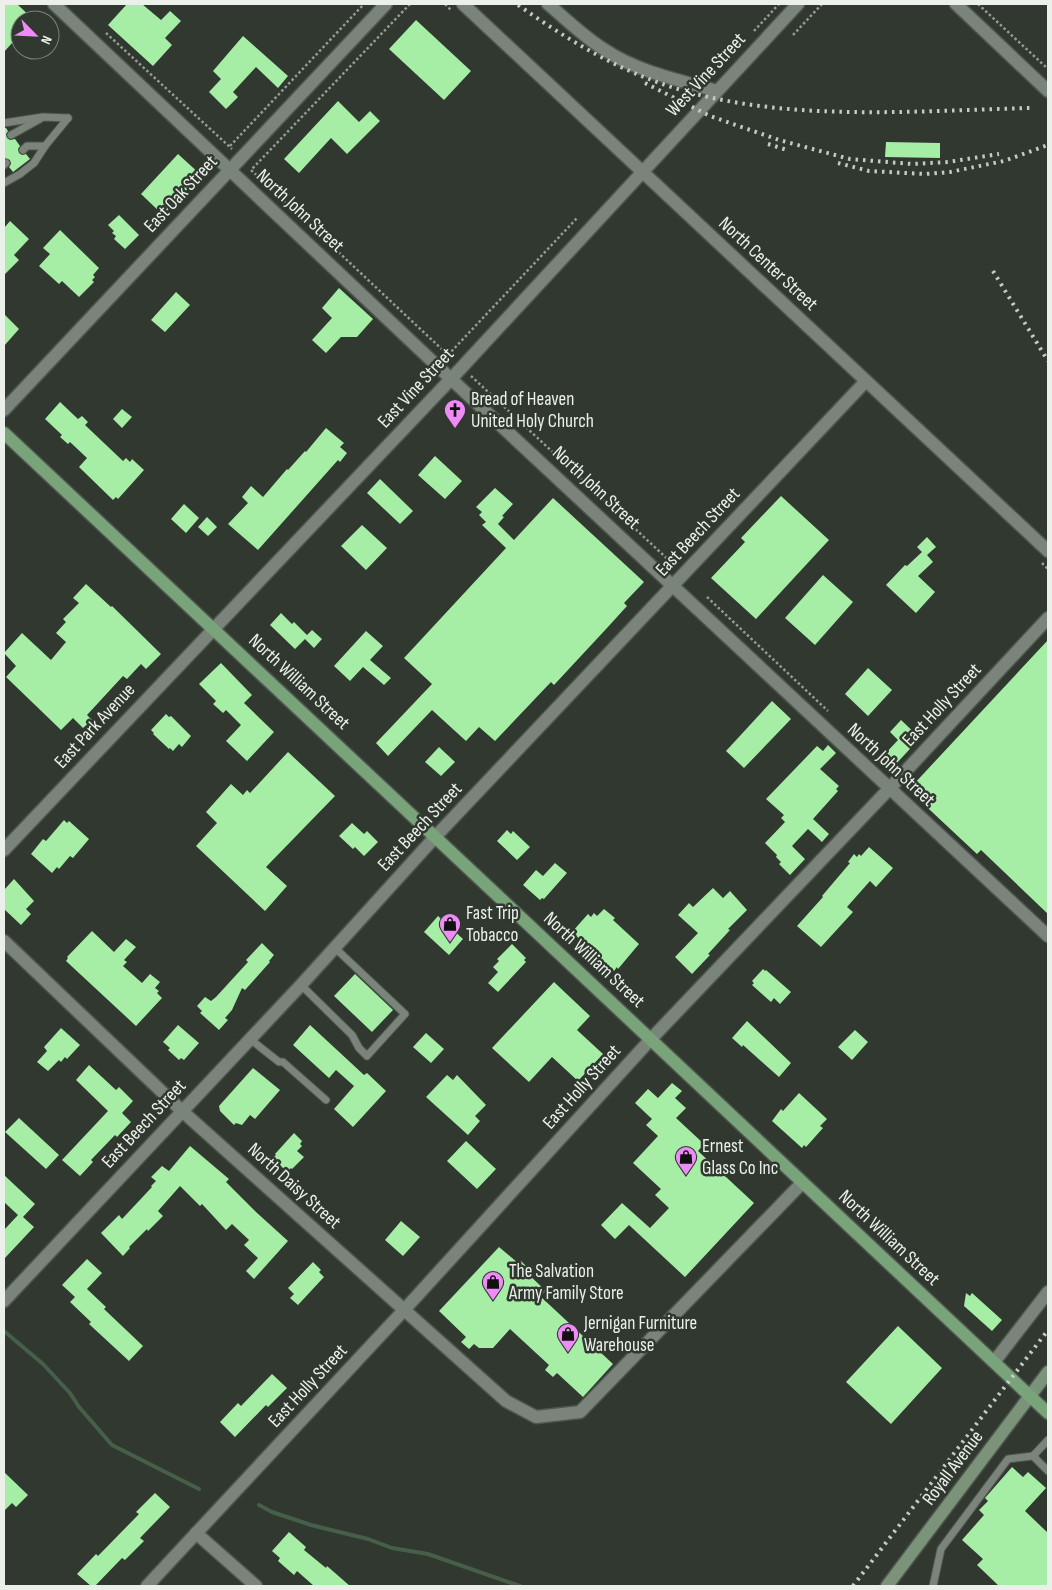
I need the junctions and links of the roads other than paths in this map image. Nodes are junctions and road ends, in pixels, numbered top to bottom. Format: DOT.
graph roads {
  1 [pos="54,4"];
  2 [pos="386,4"];
  3 [pos="463,4"];
  4 [pos="548,4"];
  5 [pos="798,4"];
  6 [pos="956,4"];
  7 [pos="1048,90"];
  8 [pos="717,91"];
  9 [pos="43,117"];
  10 [pos="4,123"];
  11 [pos="11,135"];
  12 [pos="45,146"];
  13 [pos="23,150"];
  14 [pos="229,170"];
  15 [pos="642,172"];
  16 [pos="4,182"];
  17 [pos="451,379"];
  18 [pos="866,381"];
  19 [pos="4,410"];
  20 [pos="4,433"];
  21 [pos="1048,551"];
  22 [pos="673,586"];
  23 [pos="1048,618"];
  24 [pos="214,628"];
  25 [pos="889,789"];
  26 [pos="436,836"];
  27 [pos="4,850"];
  28 [pos="1048,936"];
  29 [pos="4,941"];
  30 [pos="334,947"];
  31 [pos="301,985"];
  32 [pos="250,1039"];
  33 [pos="651,1039"];
  34 [pos="326,1100"];
  35 [pos="182,1111"];
  36 [pos="802,1183"];
  37 [pos="1048,1292"];
  38 [pos="4,1299"];
  39 [pos="405,1309"];
  40 [pos="994,1362"];
  41 [pos="1048,1372"];
  42 [pos="1030,1396"];
  43 [pos="1048,1413"];
  44 [pos="1048,1440"];
  45 [pos="1033,1456"];
  46 [pos="1048,1471"];
  47 [pos="196,1533"];
  48 [pos="148,1586"];
  49 [pos="256,1586"];
  50 [pos="887,1586"];
  51 [pos="933,1586"];
  1 -- 14 [label="street, North John Street"];
  2 -- 14 [label="street, East Oak Street"];
  3 -- 15 [label="street, North Center Street"];
  4 -- 8 [label="street"];
  5 -- 8 [label="street, West Vine Street"];
  6 -- 7 [label="street"];
  8 -- 15 [label="street, West Vine Street"];
  9 -- 10 [label="lane"];
  9 -- 11 [label="lane"];
  9 -- 12 [label="lane"];
  12 -- 13 [label="lane"];
  12 -- 16 [label="lane"];
  14 -- 17 [label="street, North John Street"];
  14 -- 19 [label="street, East Oak Street"];
  15 -- 17 [label="street, East Vine Street"];
  15 -- 18 [label="street, North Center Street"];
  17 -- 22 [label="street, North John Street"];
  17 -- 24 [label="street, East Vine Street"];
  18 -- 21 [label="street, North Center Street"];
  18 -- 22 [label="street, East Beech Street"];
  20 -- 24 [label="main road, North William Street"];
  22 -- 25 [label="street, North John Street"];
  22 -- 26 [label="street, East Beech Street"];
  23 -- 25 [label="street, East Holly Street"];
  24 -- 26 [label="main road, North William Street"];
  24 -- 27 [label="street, East Park Avenue"];
  25 -- 28 [label="street, North John Street"];
  25 -- 33 [label="street, East Holly Street"];
  26 -- 30 [label="street, East Beech Street"];
  26 -- 33 [label="main road, North William Street"];
  29 -- 35 [label="street, North Daisy Street"];
  30 -- 31 [label="street, East Beech Street"];
  30 -- 31 [label="lane"];
  31 -- 32 [label="street, East Beech Street"];
  32 -- 34 [label="lane"];
  32 -- 35 [label="street, East Beech Street"];
  33 -- 36 [label="main road, North William Street"];
  33 -- 39 [label="street, East Holly Street"];
  35 -- 38 [label="street, East Beech Street"];
  35 -- 39 [label="street, North Daisy Street"];
  36 -- 39 [label="street, North Daisy Street"];
  36 -- 40 [label="main road, North William Street"];
  37 -- 40 [label="street"];
  39 -- 47 [label="street, East Holly Street"];
  40 -- 42 [label="main road, North William Street"];
  41 -- 42 [label="street, Royall Avenue"];
  42 -- 43 [label="main road, North William Street"];
  42 -- 50 [label="street, Royall Avenue"];
  44 -- 45 [label="lane"];
  45 -- 46 [label="lane"];
  45 -- 51 [label="lane"];
  47 -- 48 [label="street, East Holly Street"];
  47 -- 49 [label="street"];
}
